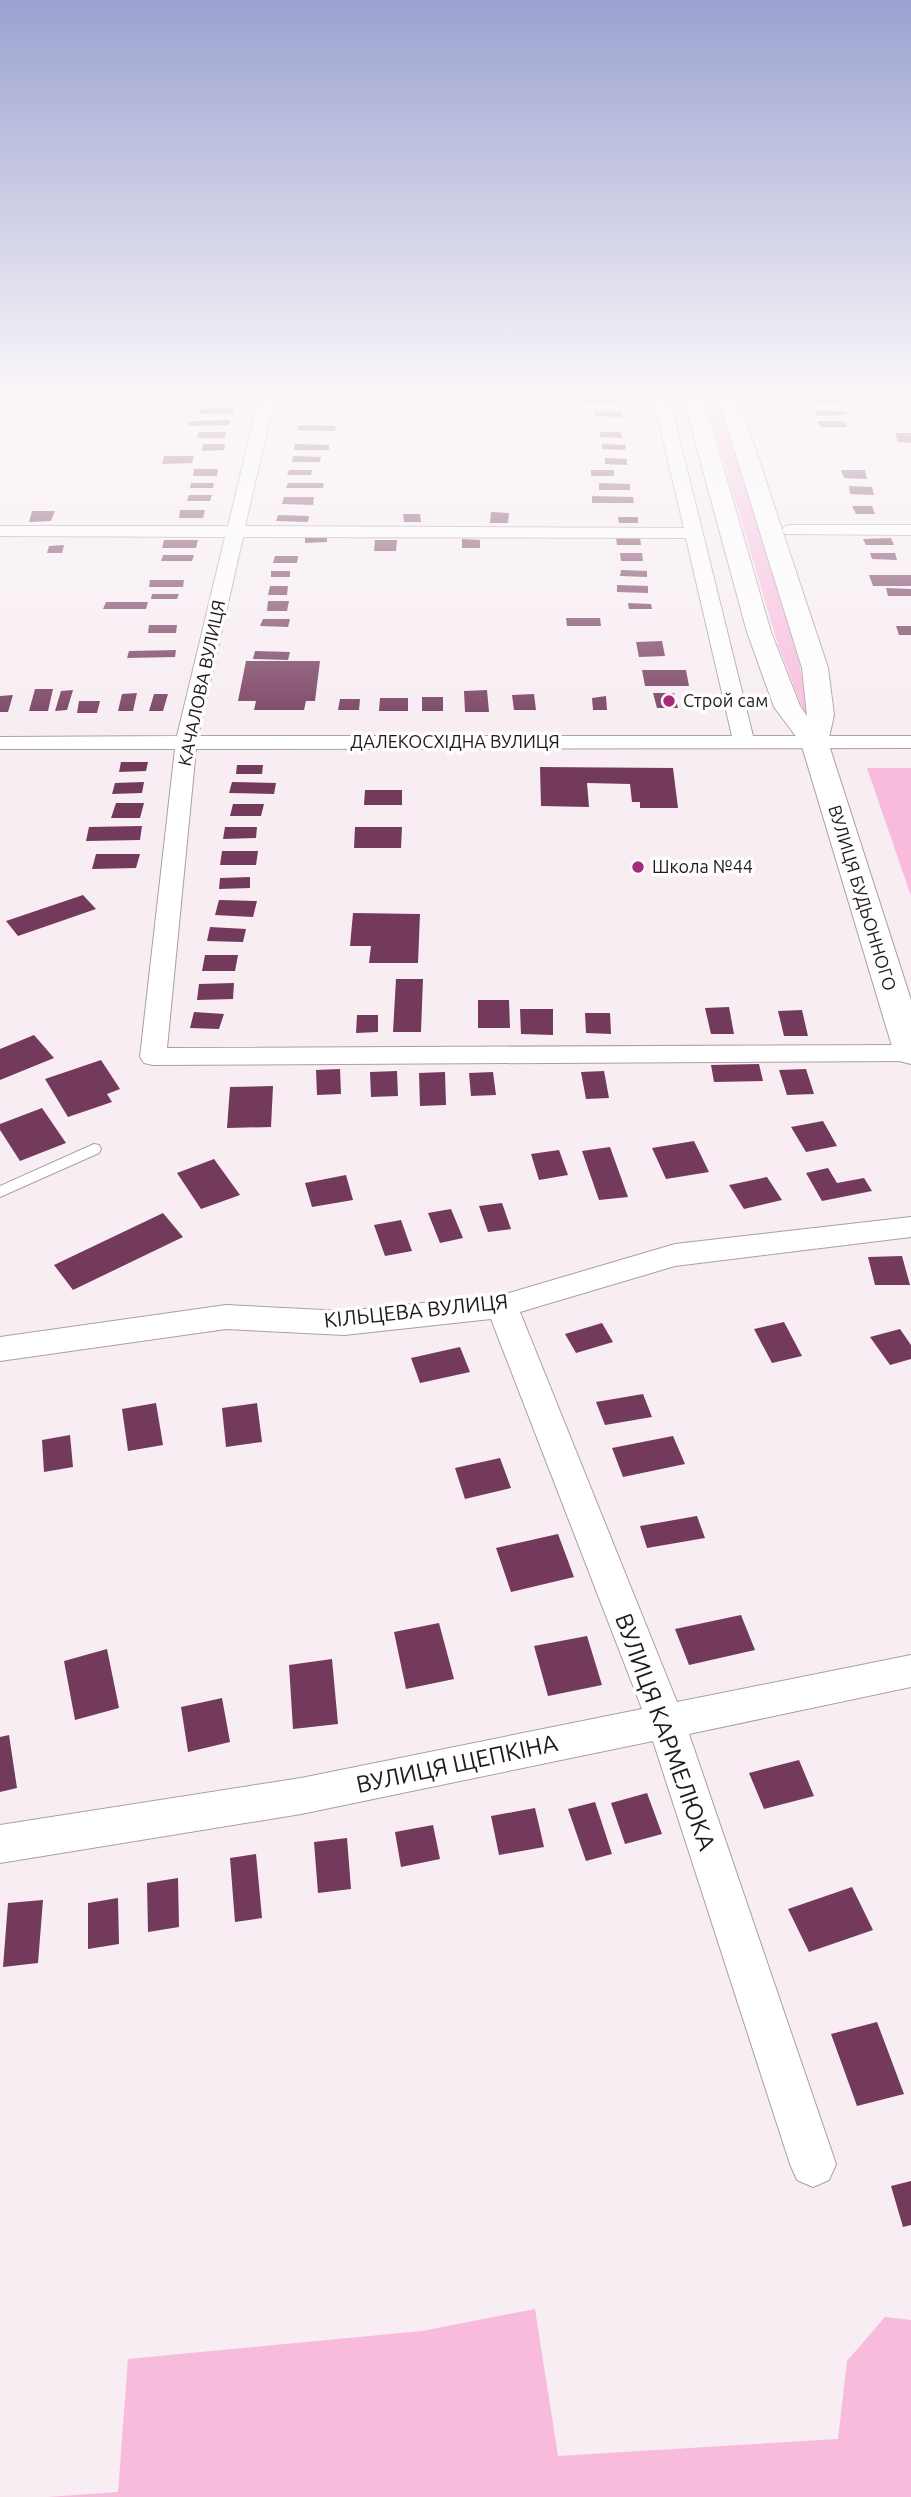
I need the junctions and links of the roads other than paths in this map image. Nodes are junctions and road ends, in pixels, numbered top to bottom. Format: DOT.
graph roads {
  1 [pos="240,514"];
  2 [pos="689,514"];
  3 [pos="726,514"];
  4 [pos="765,514"];
  5 [pos="236,530"];
  6 [pos="791,530"];
  7 [pos="911,530"];
  8 [pos="0,531"];
  9 [pos="694,533"];
  10 [pos="186,742"];
  11 [pos="744,742"];
  12 [pos="814,742"];
  13 [pos="911,742"];
  14 [pos="0,743"];
  15 [pos="911,1053"];
  16 [pos="94,1149"];
  17 [pos="0,1192"];
  18 [pos="911,1227"];
  19 [pos="502,1306"];
  20 [pos="0,1349"];
  21 [pos="911,1671"];
  22 [pos="665,1720"];
  23 [pos="0,1844"];
  24 [pos="813,2164"];
  1 -- 5 [label="street, КАЧАЛОВА ВУЛИЦЯ"];
  2 -- 9 [label="street"];
  3 -- 12 [label="main road, ВУЛИЦЯ БУДЬОННОГО"];
  4 -- 12 [label="main road, ВУЛИЦЯ БУДЬОННОГО"];
  5 -- 8 [label="street"];
  5 -- 9 [label="street"];
  5 -- 10 [label="street, КАЧАЛОВА ВУЛИЦЯ"];
  6 -- 7 [label="street"];
  9 -- 11 [label="street"];
  10 -- 11 [label="street, ДАЛЕКОСХІДНА ВУЛИЦЯ"];
  10 -- 14 [label="street, ДАЛЕКОСХІДНА ВУЛИЦЯ"];
  10 -- 15 [label="street, КАЧАЛОВА ВУЛИЦЯ"];
  11 -- 12 [label="street, ДАЛЕКОСХІДНА ВУЛИЦЯ"];
  12 -- 13 [label="street, ДАЛЕКОСХІДНА ВУЛИЦЯ"];
  12 -- 15 [label="main road, ВУЛИЦЯ БУДЬОННОГО"];
  16 -- 17 [label="lane"];
  18 -- 19 [label="street, КІЛЬЦЕВА ВУЛИЦЯ"];
  19 -- 20 [label="street, КІЛЬЦЕВА ВУЛИЦЯ"];
  19 -- 22 [label="street, ВУЛИЦЯ КАРМЕЛЮКА"];
  21 -- 22 [label="street, ВУЛИЦЯ ЩЕПКІНА"];
  22 -- 23 [label="street, ВУЛИЦЯ ЩЕПКІНА"];
  22 -- 24 [label="street, ВУЛИЦЯ КАРМЕЛЮКА"];
}
